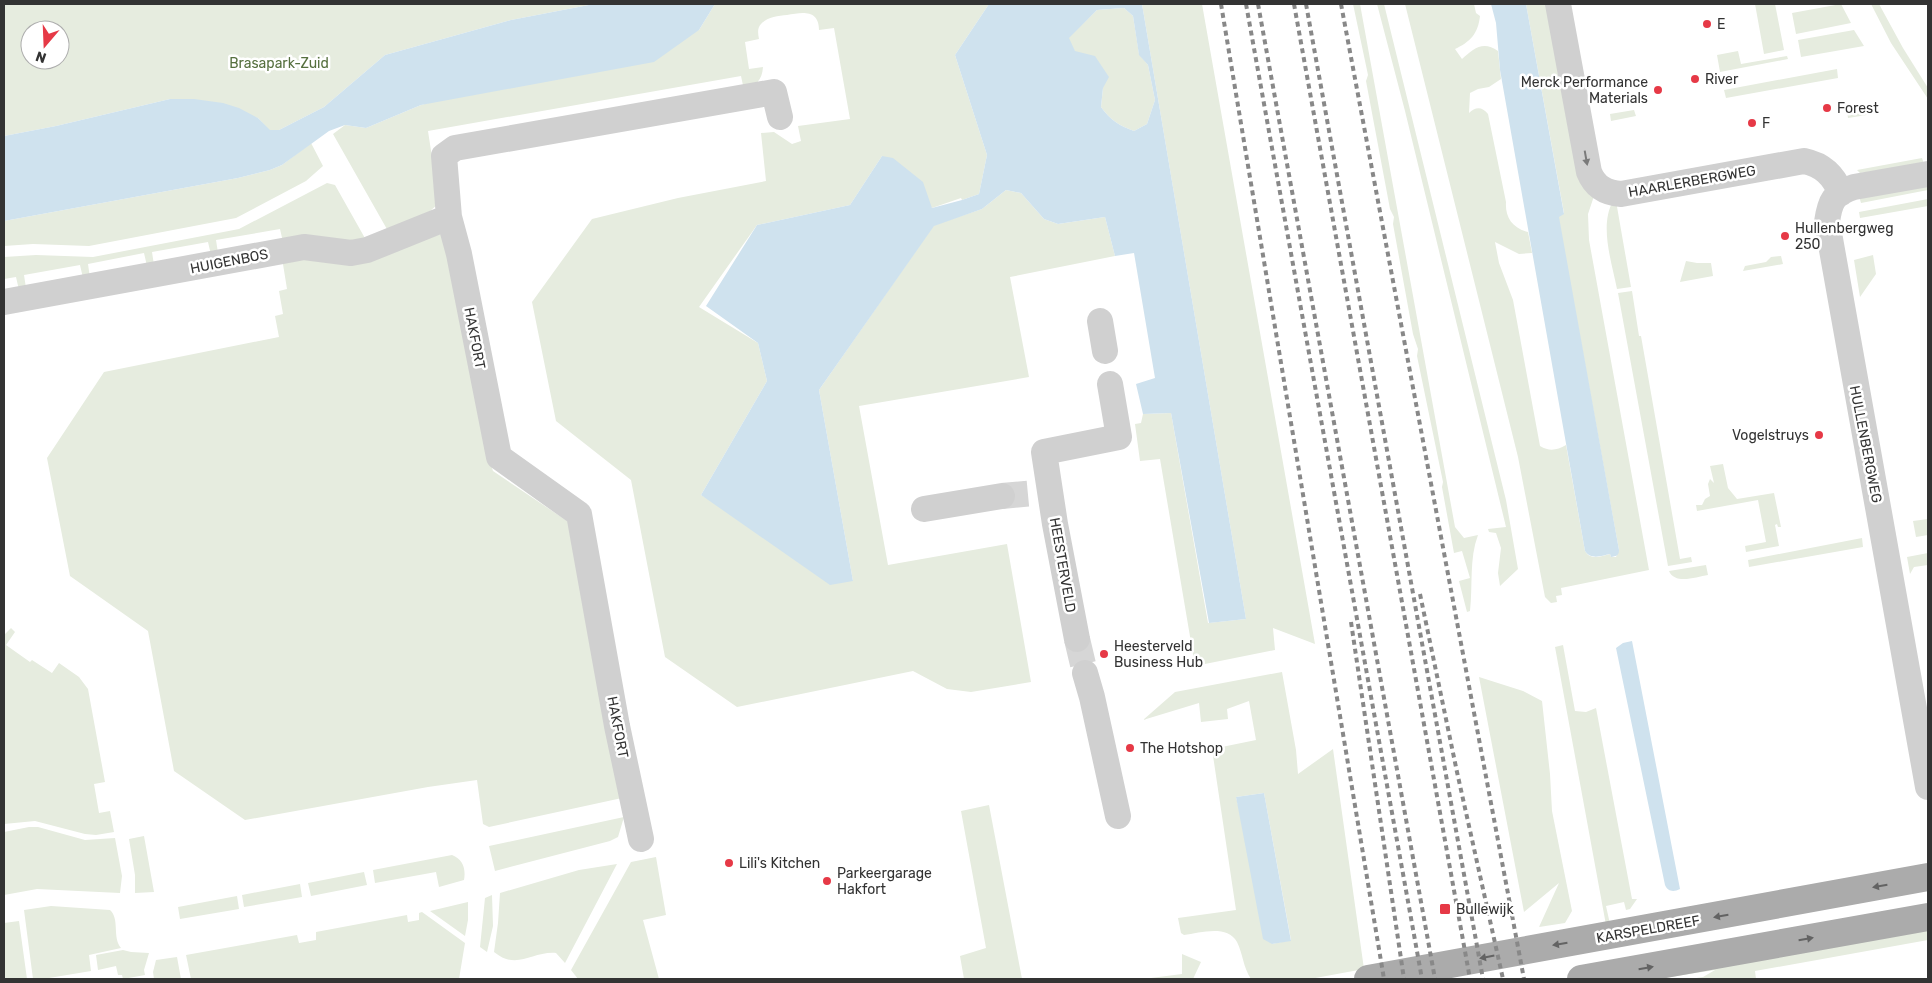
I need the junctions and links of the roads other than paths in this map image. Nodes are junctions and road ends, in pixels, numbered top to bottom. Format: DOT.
graph roads {
  1 [pos="1558,4"];
  2 [pos="780,117"];
  3 [pos="1928,174"];
  4 [pos="1840,193"];
  5 [pos="449,216"];
  6 [pos="4,302"];
  7 [pos="1100,321"];
  8 [pos="1105,351"];
  9 [pos="1110,384"];
  10 [pos="1002,496"];
  11 [pos="924,509"];
  12 [pos="1077,639"];
  13 [pos="1085,673"];
  14 [pos="1928,786"];
  15 [pos="1118,816"];
  16 [pos="641,839"];
  17 [pos="1928,877"];
  18 [pos="1928,917"];
  19 [pos="1368,979"];
  20 [pos="1581,979"];
  1 -- 4 [label="street, HAARLERBERGWEG, one-way"];
  2 -- 5 [label="street, HAKFORT"];
  3 -- 4 [label="street"];
  4 -- 14 [label="street, HULLENBERGWEG"];
  5 -- 6 [label="street, HUIGENBOS"];
  5 -- 16 [label="street, HAKFORT"];
  7 -- 8 [label="street"];
  9 -- 12 [label="street, HEESTERVELD"];
  10 -- 11 [label="street"];
  13 -- 15 [label="street"];
  17 -- 19 [label="main road, KARSPELDREEF, one-way"];
  20 -- 18 [label="main road, one-way"];
}
